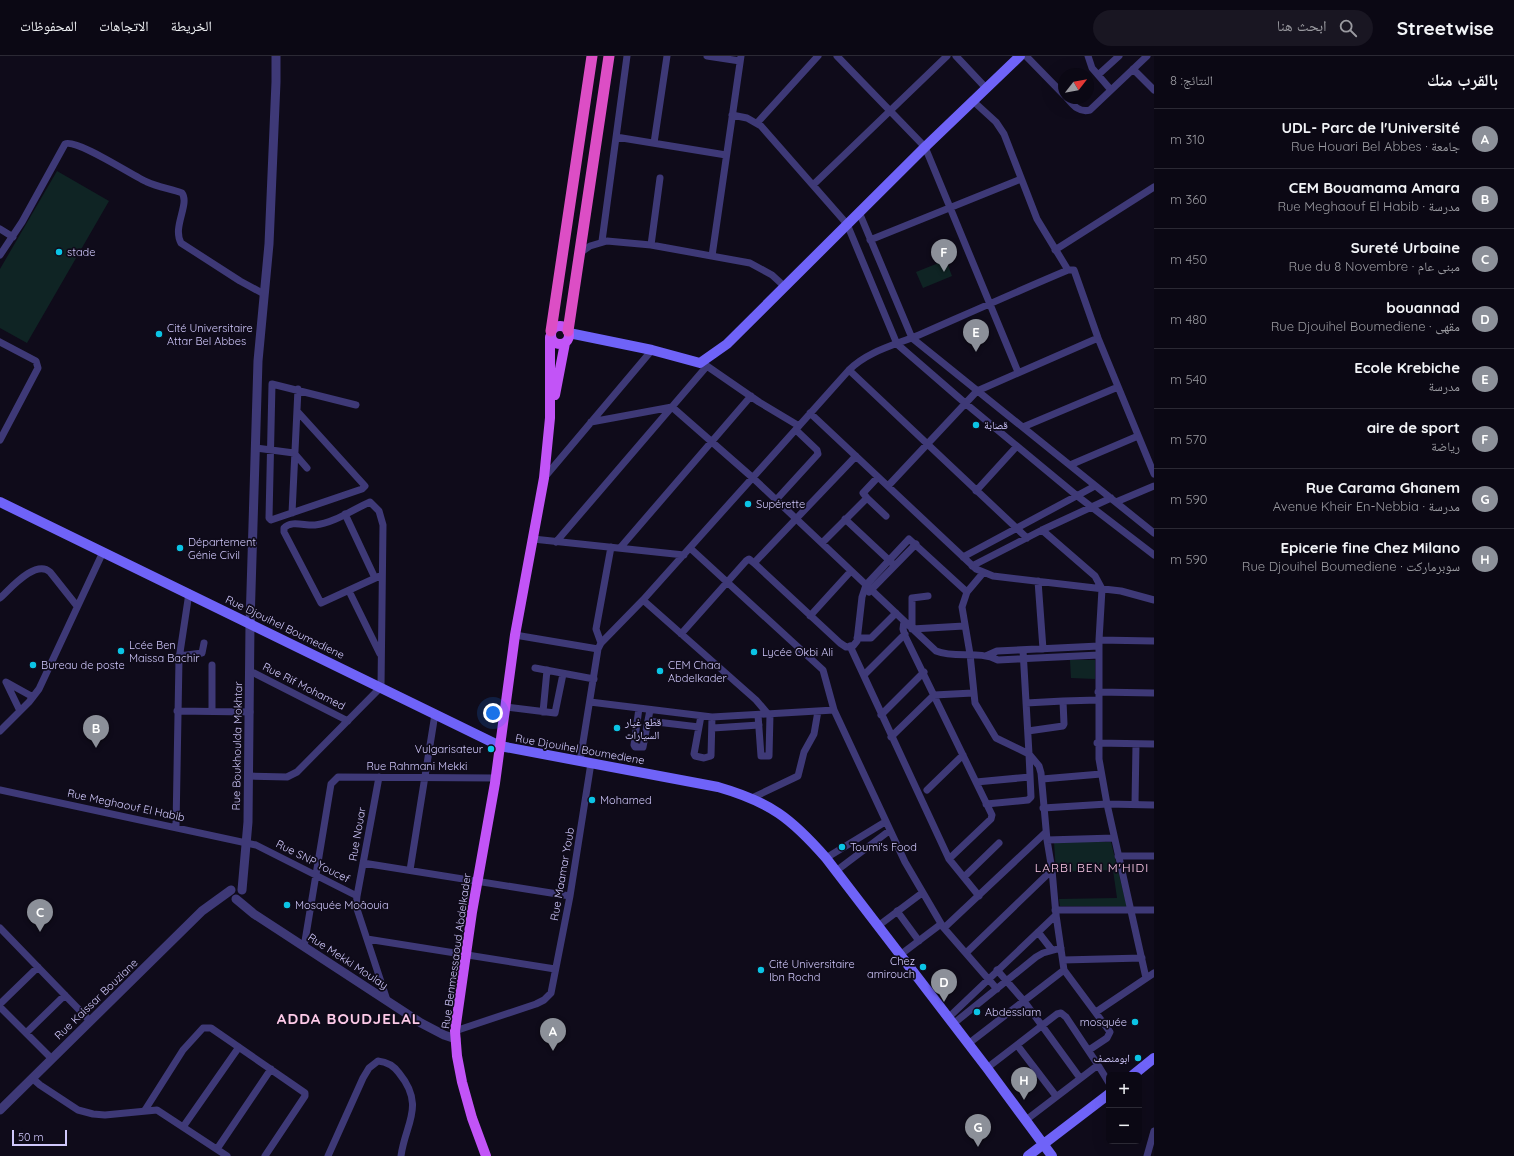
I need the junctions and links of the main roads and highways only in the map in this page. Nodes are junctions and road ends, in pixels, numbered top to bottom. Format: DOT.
graph roads {
  1 [pos="592,56"];
  2 [pos="609,56"];
  3 [pos="1020,56"];
  4 [pos="551,334"];
  5 [pos="567,337"];
  6 [pos="550,418"];
  7 [pos="0,502"];
  8 [pos="500,746"];
  9 [pos="1154,1058"];
  10 [pos="1137,1072"];
  11 [pos="1106,1096"];
  12 [pos="1044,1144"];
  13 [pos="486,1156"];
  14 [pos="1028,1156"];
  15 [pos="1052,1156"];
  1 -- 4 [label="highway"];
  2 -- 5 [label="highway"];
  3 -- 5 [label="main road"];
  4 -- 5 [label="main road"];
  4 -- 5 [label="main road"];
  4 -- 6 [label="main road"];
  5 -- 6 [label="main road"];
  6 -- 8 [label="main road, Rue Benmessaoud Abdelkader"];
  7 -- 8 [label="main road, Rue Djouihel Boumediene"];
  8 -- 12 [label="main road, Rue Djouihel Boumediene"];
  8 -- 13 [label="main road, Rue Benmessaoud Abdelkader"];
  9 -- 10 [label="main road"];
  11 -- 12 [label="main road"];
  12 -- 14 [label="main road"];
  12 -- 15 [label="main road, Rue Djouihel Boumediene"];
}
